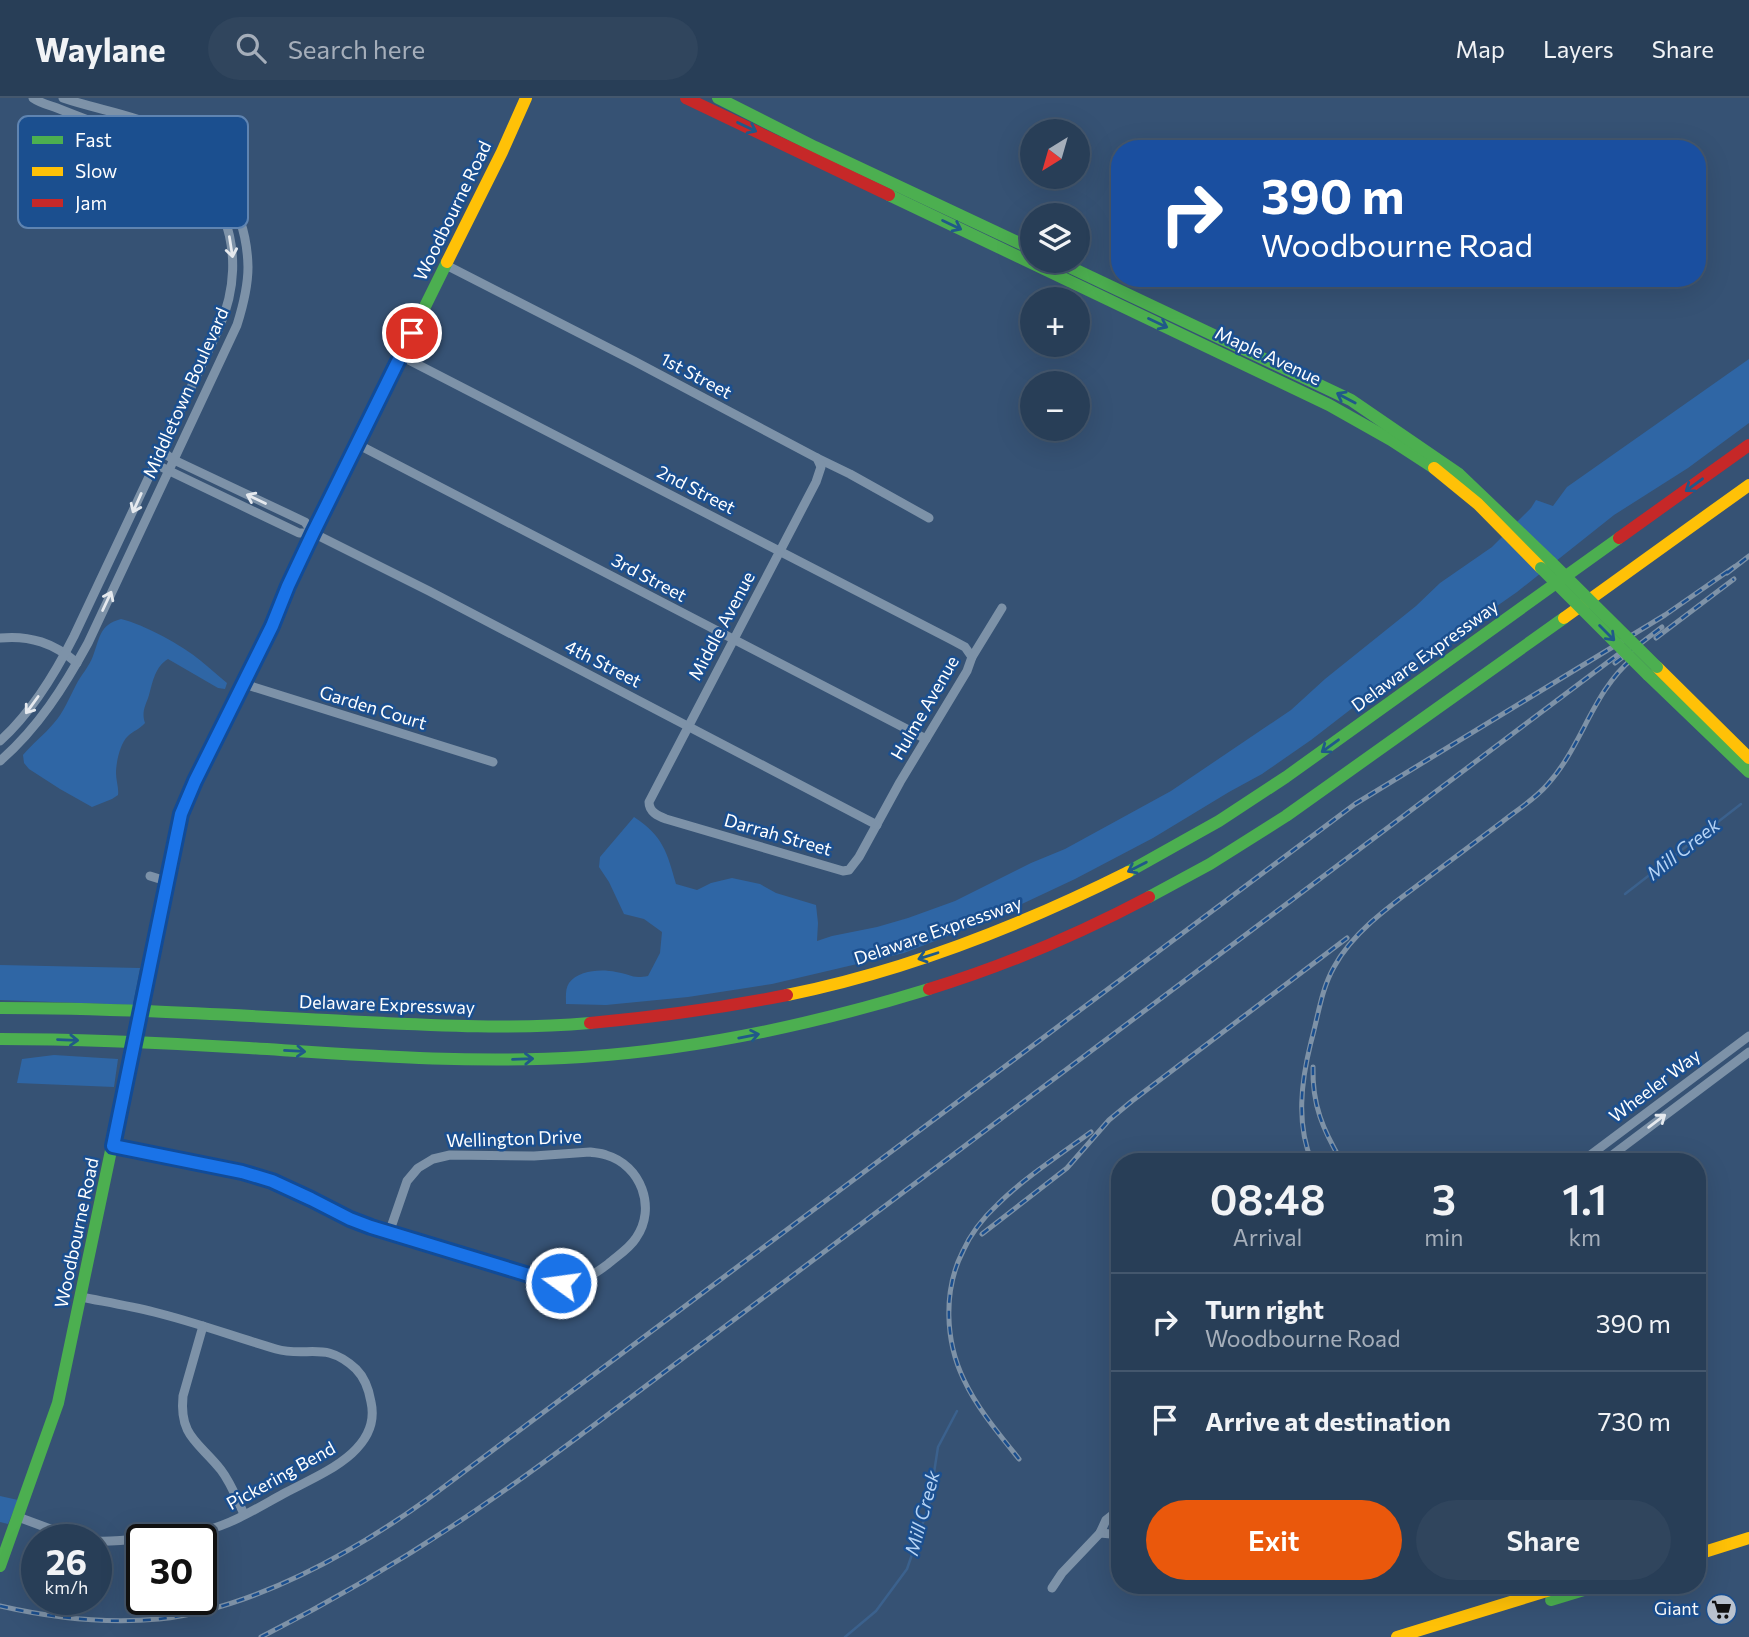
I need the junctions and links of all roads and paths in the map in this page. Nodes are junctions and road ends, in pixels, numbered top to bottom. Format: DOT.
graph roads {
  1 [pos="33,98"];
  2 [pos="63,98"];
  3 [pos="526,98"];
  4 [pos="685,98"];
  5 [pos="718,98"];
  6 [pos="78,116"];
  7 [pos="126,116"];
  8 [pos="227,228"];
  9 [pos="241,228"];
  10 [pos="1020,243"];
  11 [pos="446,265"];
  12 [pos="1082,273"];
  13 [pos="1111,287"];
  14 [pos="1112,287"];
  15 [pos="401,356"];
  16 [pos="357,444"];
  17 [pos="1749,445"];
  18 [pos="161,451"];
  19 [pos="817,458"];
  20 [pos="174,460"];
  21 [pos="155,464"];
  22 [pos="169,471"];
  23 [pos="1749,485"];
  24 [pos="929,518"];
  25 [pos="313,533"];
  26 [pos="779,551"];
  27 [pos="1546,565"];
  28 [pos="1002,608"];
  29 [pos="0,638"];
  30 [pos="733,639"];
  31 [pos="66,653"];
  32 [pos="972,657"];
  33 [pos="77,663"];
  34 [pos="1652,671"];
  35 [pos="244,684"];
  36 [pos="688,726"];
  37 [pos="926,739"];
  38 [pos="0,741"];
  39 [pos="1749,758"];
  40 [pos="0,761"];
  41 [pos="493,762"];
  42 [pos="1749,772"];
  43 [pos="650,808"];
  44 [pos="877,825"];
  45 [pos="150,876"];
  46 [pos="166,881"];
  47 [pos="0,1007"];
  48 [pos="1749,1036"];
  49 [pos="0,1039"];
  50 [pos="1749,1052"];
  51 [pos="113,1146"];
  52 [pos="1593,1153"];
  53 [pos="1614,1153"];
  54 [pos="389,1233"];
  55 [pos="82,1297"];
  56 [pos="203,1326"];
  57 [pos="244,1514"];
  58 [pos="1111,1516"];
  59 [pos="18,1517"];
  60 [pos="37,1524"];
  61 [pos="1749,1528"];
  62 [pos="1100,1533"];
  63 [pos="1111,1534"];
  64 [pos="1749,1538"];
  65 [pos="112,1541"];
  66 [pos="1706,1541"];
  67 [pos="1706,1551"];
  68 [pos="0,1566"];
  69 [pos="1052,1588"];
  70 [pos="1537,1594"];
  71 [pos="1571,1594"];
  72 [pos="1397,1637"];
  73 [pos="1432,1637"];
  1 -- 6 [label="street, Middletown Boulevard, one-way"];
  2 -- 7 [label="street, Middletown Boulevard"];
  3 -- 11 [label="main road, Woodbourne Road"];
  4 -- 27 [label="main road, Maple Avenue, one-way"];
  5 -- 10 [label="main road"];
  8 -- 18 [label="street, Middletown Boulevard, one-way"];
  9 -- 20 [label="street, Middletown Boulevard"];
  11 -- 15 [label="main road, Woodbourne Road"];
  11 -- 19 [label="street, 1st Street"];
  13 -- 12 [label="main road, Maple Avenue, one-way"];
  27 -- 14 [label="main road, Maple Avenue, one-way"];
  15 -- 16 [label="main road, Woodbourne Road"];
  15 -- 26 [label="street, 2nd Street"];
  16 -- 25 [label="main road, Woodbourne Road"];
  16 -- 30 [label="street, 3rd Street"];
  17 -- 47 [label="main road, Delaware Expressway, one-way"];
  18 -- 20 [label="street, 4th Street"];
  18 -- 21 [label="street, Middletown Boulevard"];
  19 -- 24 [label="street, 1st Street"];
  19 -- 26 [label="street, Middle Avenue"];
  20 -- 22 [label="street, Middletown Boulevard"];
  25 -- 20 [label="street, 4th Street, one-way"];
  21 -- 22 [label="street, 4th Street"];
  21 -- 31 [label="street, Middletown Boulevard, one-way"];
  22 -- 25 [label="street, 4th Street"];
  33 -- 22 [label="street, Middletown Boulevard, one-way"];
  49 -- 23 [label="main road, one-way"];
  25 -- 35 [label="main road, Woodbourne Road"];
  25 -- 36 [label="street, 4th Street"];
  26 -- 30 [label="street, Middle Avenue"];
  26 -- 32 [label="street, 2nd Street"];
  27 -- 34 [label="main road, Maple Avenue, bridge"];
  28 -- 32 [label="street, Hulme Avenue"];
  29 -- 31 [label="street"];
  30 -- 36 [label="street, Middle Avenue"];
  30 -- 37 [label="street, 3rd Street"];
  31 -- 33 [label="street"];
  31 -- 38 [label="street, Middletown Boulevard, one-way"];
  32 -- 37 [label="street, Hulme Avenue"];
  33 -- 40 [label="street, Middletown Boulevard"];
  34 -- 39 [label="main road, Maple Avenue"];
  34 -- 42 [label="main road, Maple Avenue"];
  35 -- 41 [label="street, Garden Court"];
  35 -- 46 [label="main road, Woodbourne Road"];
  36 -- 43 [label="street, Middle Avenue"];
  36 -- 44 [label="street, 4th Street"];
  37 -- 44 [label="street, Hulme Avenue"];
  43 -- 44 [label="street, Darrah Street"];
  45 -- 46 [label="street"];
  46 -- 51 [label="main road, Woodbourne Road, bridge"];
  48 -- 52 [label="street, Wheeler Way"];
  53 -- 50 [label="street, Wheeler Way, one-way"];
  51 -- 54 [label="street, Wellington Drive"];
  51 -- 55 [label="main road, Woodbourne Road"];
  54 -- 54 [label="street, Wellington Drive"];
  55 -- 56 [label="street, Pickering Bend"];
  55 -- 59 [label="main road, Woodbourne Road"];
  56 -- 57 [label="street"];
  56 -- 57 [label="street, Pickering Bend"];
  57 -- 65 [label="street, Pickering Bend"];
  58 -- 62 [label="street"];
  59 -- 60 [label="street"];
  59 -- 68 [label="main road, Woodbourne Road"];
  61 -- 66 [label="main road"];
  62 -- 63 [label="street"];
  62 -- 69 [label="street"];
  64 -- 67 [label="main road"];
  70 -- 72 [label="main road"];
  71 -- 73 [label="main road"];
}
